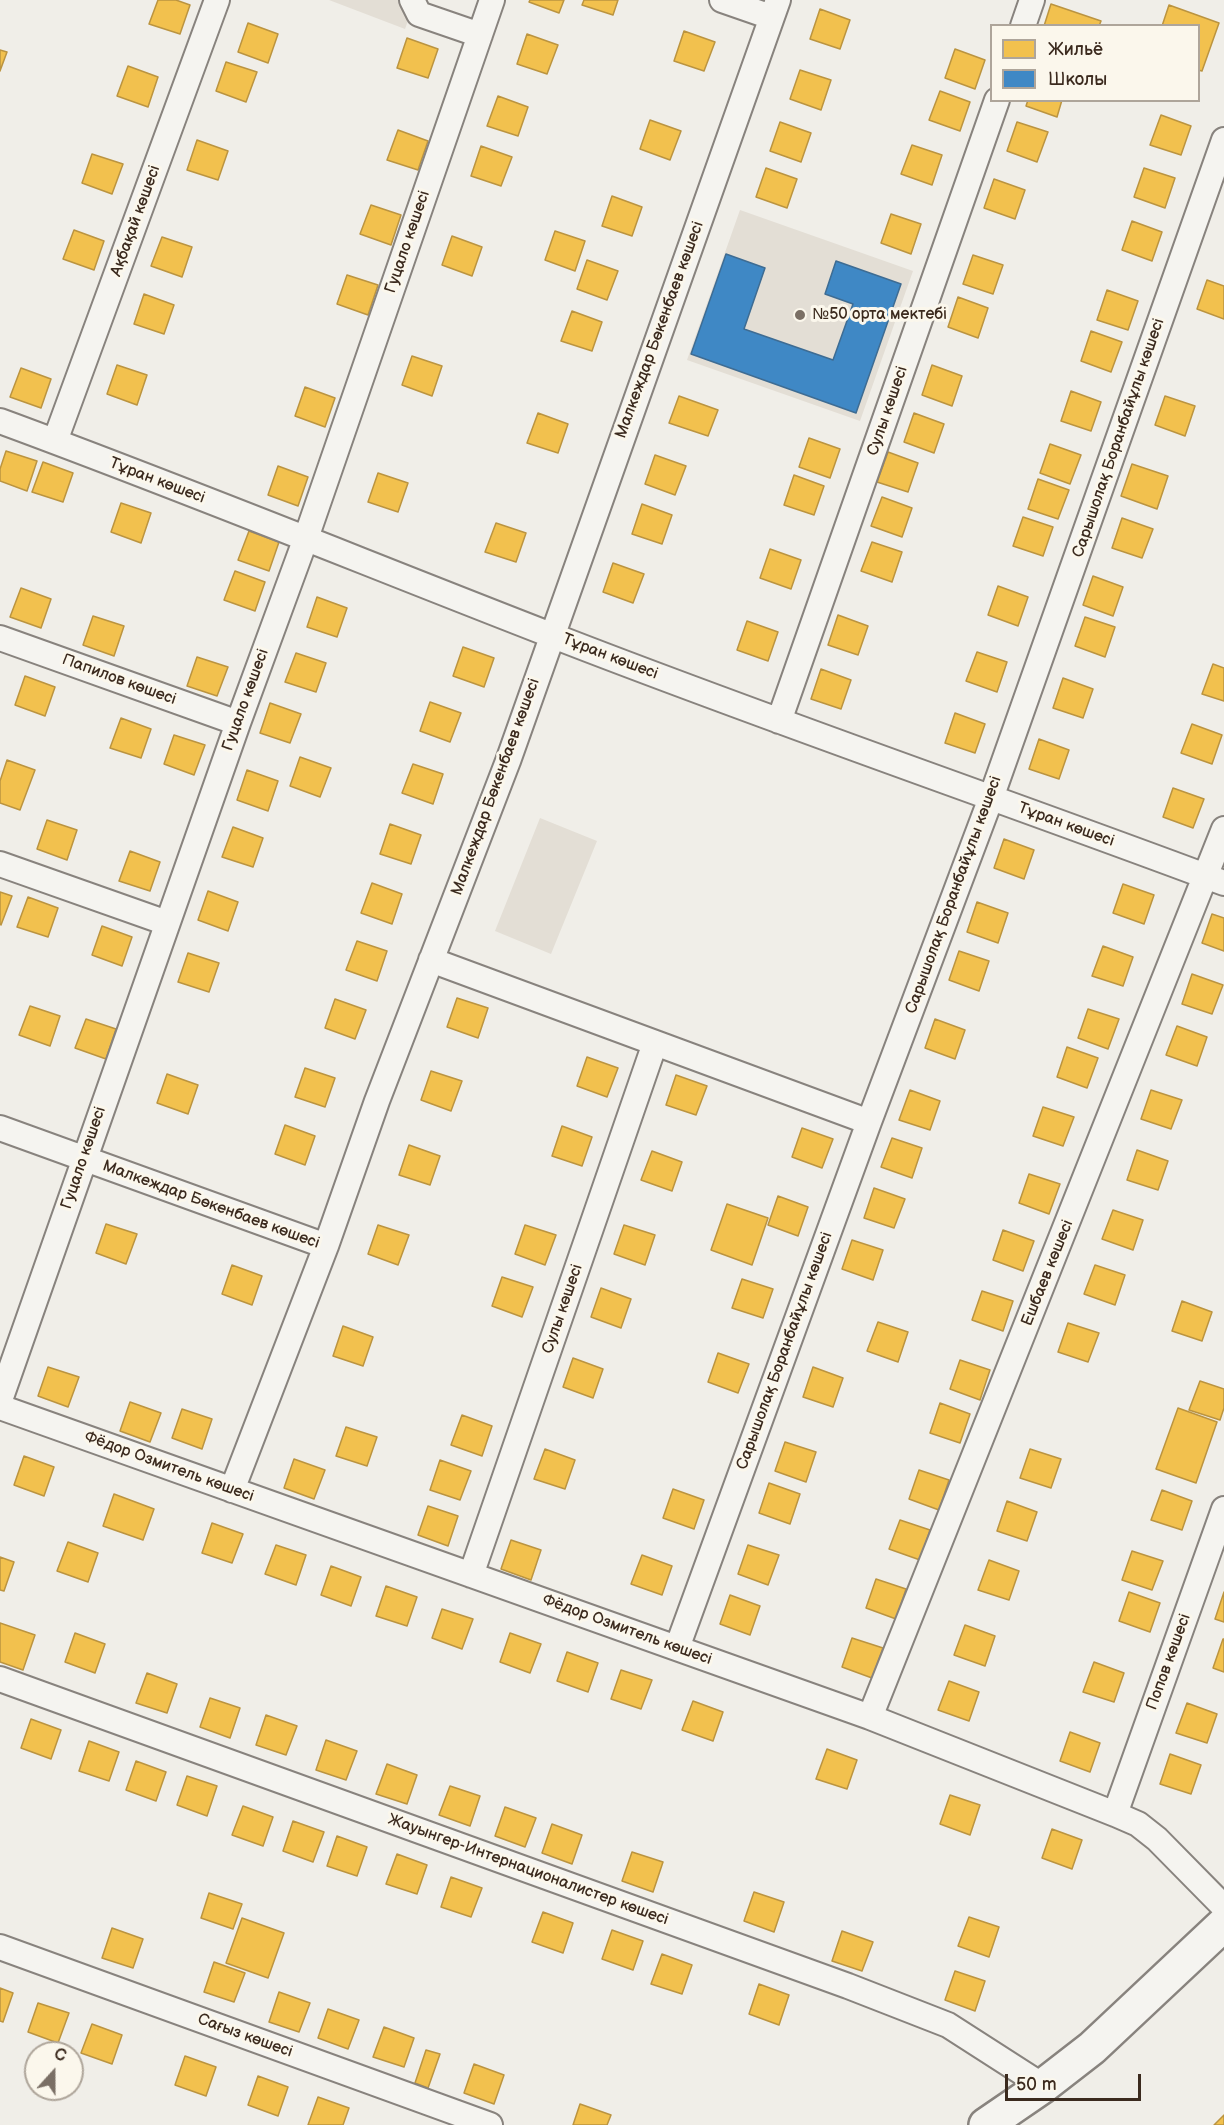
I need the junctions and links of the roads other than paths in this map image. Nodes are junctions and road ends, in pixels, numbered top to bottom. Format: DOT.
graph roads {
  1 [pos="217,0"];
  2 [pos="492,0"];
  3 [pos="722,0"];
  4 [pos="1032,0"];
  5 [pos="422,5"];
  6 [pos="775,9"];
  7 [pos="1024,24"];
  8 [pos="480,35"];
  9 [pos="996,102"];
  10 [pos="1224,140"];
  11 [pos="0,421"];
  12 [pos="55,441"];
  13 [pos="306,538"];
  14 [pos="552,636"];
  15 [pos="0,638"];
  16 [pos="779,721"];
  17 [pos="238,723"];
  18 [pos="991,798"];
  19 [pos="1224,829"];
  20 [pos="0,864"];
  21 [pos="1215,879"];
  22 [pos="167,923"];
  23 [pos="431,960"];
  24 [pos="654,1042"];
  25 [pos="869,1122"];
  26 [pos="0,1128"];
  27 [pos="84,1159"];
  28 [pos="326,1246"];
  29 [pos="0,1400"];
  30 [pos="0,1407"];
  31 [pos="232,1490"];
  32 [pos="1224,1509"];
  33 [pos="471,1575"];
  34 [pos="677,1648"];
  35 [pos="0,1679"];
  36 [pos="870,1717"];
  37 [pos="1115,1814"];
  38 [pos="1224,1907"];
  39 [pos="1224,1924"];
  40 [pos="0,1947"];
  41 [pos="1043,2086"];
  42 [pos="490,2125"];
  43 [pos="986,2125"];
  1 -- 12 [label="street, Ақбақай көшесі"];
  2 -- 8 [label="street, Гуцало көшесі"];
  3 -- 6 [label="street"];
  4 -- 7 [label="street"];
  5 -- 8 [label="street"];
  6 -- 14 [label="street, Малкеждар Бөкенбаев көшесі"];
  8 -- 13 [label="street, Гуцало көшесі"];
  9 -- 16 [label="street, Сулы көшесі"];
  10 -- 18 [label="street, Сарышолақ Боранбайұлы көшесі"];
  11 -- 12 [label="street, Тұран көшесі"];
  12 -- 13 [label="street, Тұран көшесі"];
  13 -- 14 [label="street, Тұран көшесі"];
  13 -- 17 [label="street, Гуцало көшесі"];
  14 -- 16 [label="street, Тұран көшесі"];
  14 -- 23 [label="street, Малкеждар Бөкенбаев көшесі"];
  15 -- 17 [label="street, Папилов көшесі"];
  16 -- 18 [label="street, Тұран көшесі"];
  17 -- 22 [label="street, Гуцало көшесі"];
  18 -- 21 [label="street, Тұран көшесі"];
  18 -- 25 [label="street, Сарышолақ Боранбайұлы көшесі"];
  19 -- 21 [label="street, Ешбаев көшесі"];
  20 -- 22 [label="street"];
  21 -- 36 [label="street, Ешбаев көшесі"];
  22 -- 27 [label="street, Гуцало көшесі"];
  23 -- 24 [label="street"];
  23 -- 28 [label="street, Малкеждар Бөкенбаев көшесі"];
  24 -- 25 [label="street"];
  24 -- 33 [label="street, Сулы көшесі"];
  25 -- 34 [label="street, Сарышолақ Боранбайұлы көшесі"];
  26 -- 27 [label="street, Малкеждар Бөкенбаев көшесі"];
  27 -- 28 [label="street, Малкеждар Бөкенбаев көшесі"];
  27 -- 29 [label="street, Гуцало көшесі"];
  28 -- 31 [label="street"];
  30 -- 31 [label="street, Фёдор Озмитель көшесі"];
  31 -- 33 [label="street, Фёдор Озмитель көшесі"];
  32 -- 37 [label="street, Попов көшесі"];
  33 -- 34 [label="street, Фёдор Озмитель көшесі"];
  34 -- 36 [label="street, Фёдор Озмитель көшесі"];
  35 -- 41 [label="street, Жауынгер-Интернационалистер көшесі"];
  36 -- 37 [label="street, Фёдор Озмитель көшесі"];
  37 -- 38 [label="street, Фёдор Озмитель көшесі"];
  39 -- 41 [label="highway"];
  40 -- 42 [label="street, Сағыз көшесі"];
  41 -- 43 [label="highway"];
}
